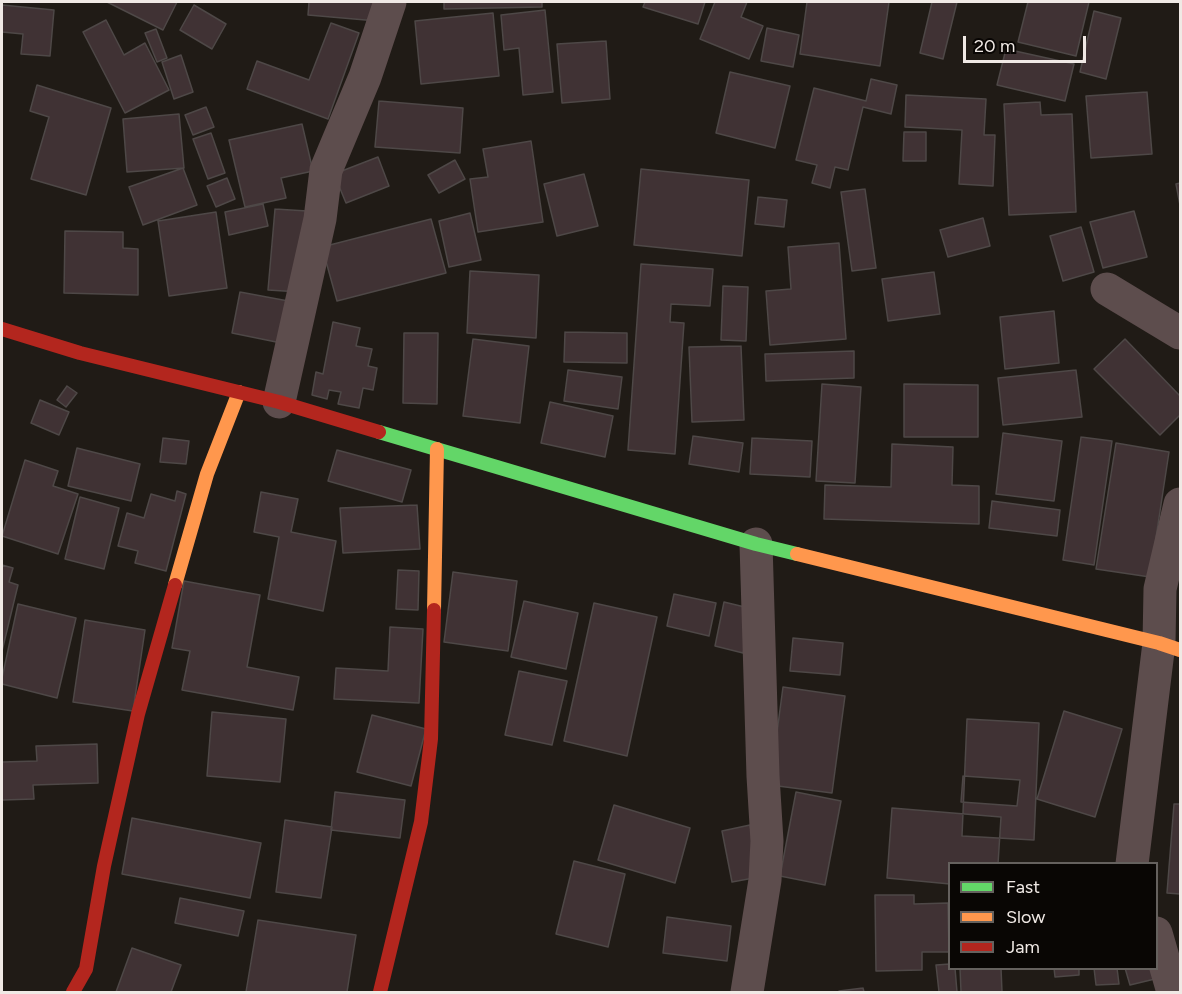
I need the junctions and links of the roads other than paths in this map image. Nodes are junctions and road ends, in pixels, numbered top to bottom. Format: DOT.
graph roads {
  1 [pos="390,2"];
  2 [pos="1107,289"];
  3 [pos="2,329"];
  4 [pos="1180,333"];
  5 [pos="239,392"];
  6 [pos="279,402"];
  7 [pos="437,449"];
  8 [pos="1180,504"];
  9 [pos="756,544"];
  10 [pos="1170,647"];
  11 [pos="1132,862"];
  12 [pos="1158,940"];
  13 [pos="73,993"];
  14 [pos="380,993"];
  15 [pos="747,993"];
  16 [pos="1173,993"];
  1 -- 6 [label="street"];
  2 -- 4 [label="street"];
  3 -- 5 [label="street"];
  5 -- 6 [label="street"];
  5 -- 13 [label="street"];
  6 -- 7 [label="street"];
  7 -- 9 [label="street"];
  7 -- 14 [label="street"];
  8 -- 10 [label="street"];
  9 -- 10 [label="street"];
  9 -- 15 [label="street"];
  10 -- 11 [label="street"];
  12 -- 16 [label="street"];
}
